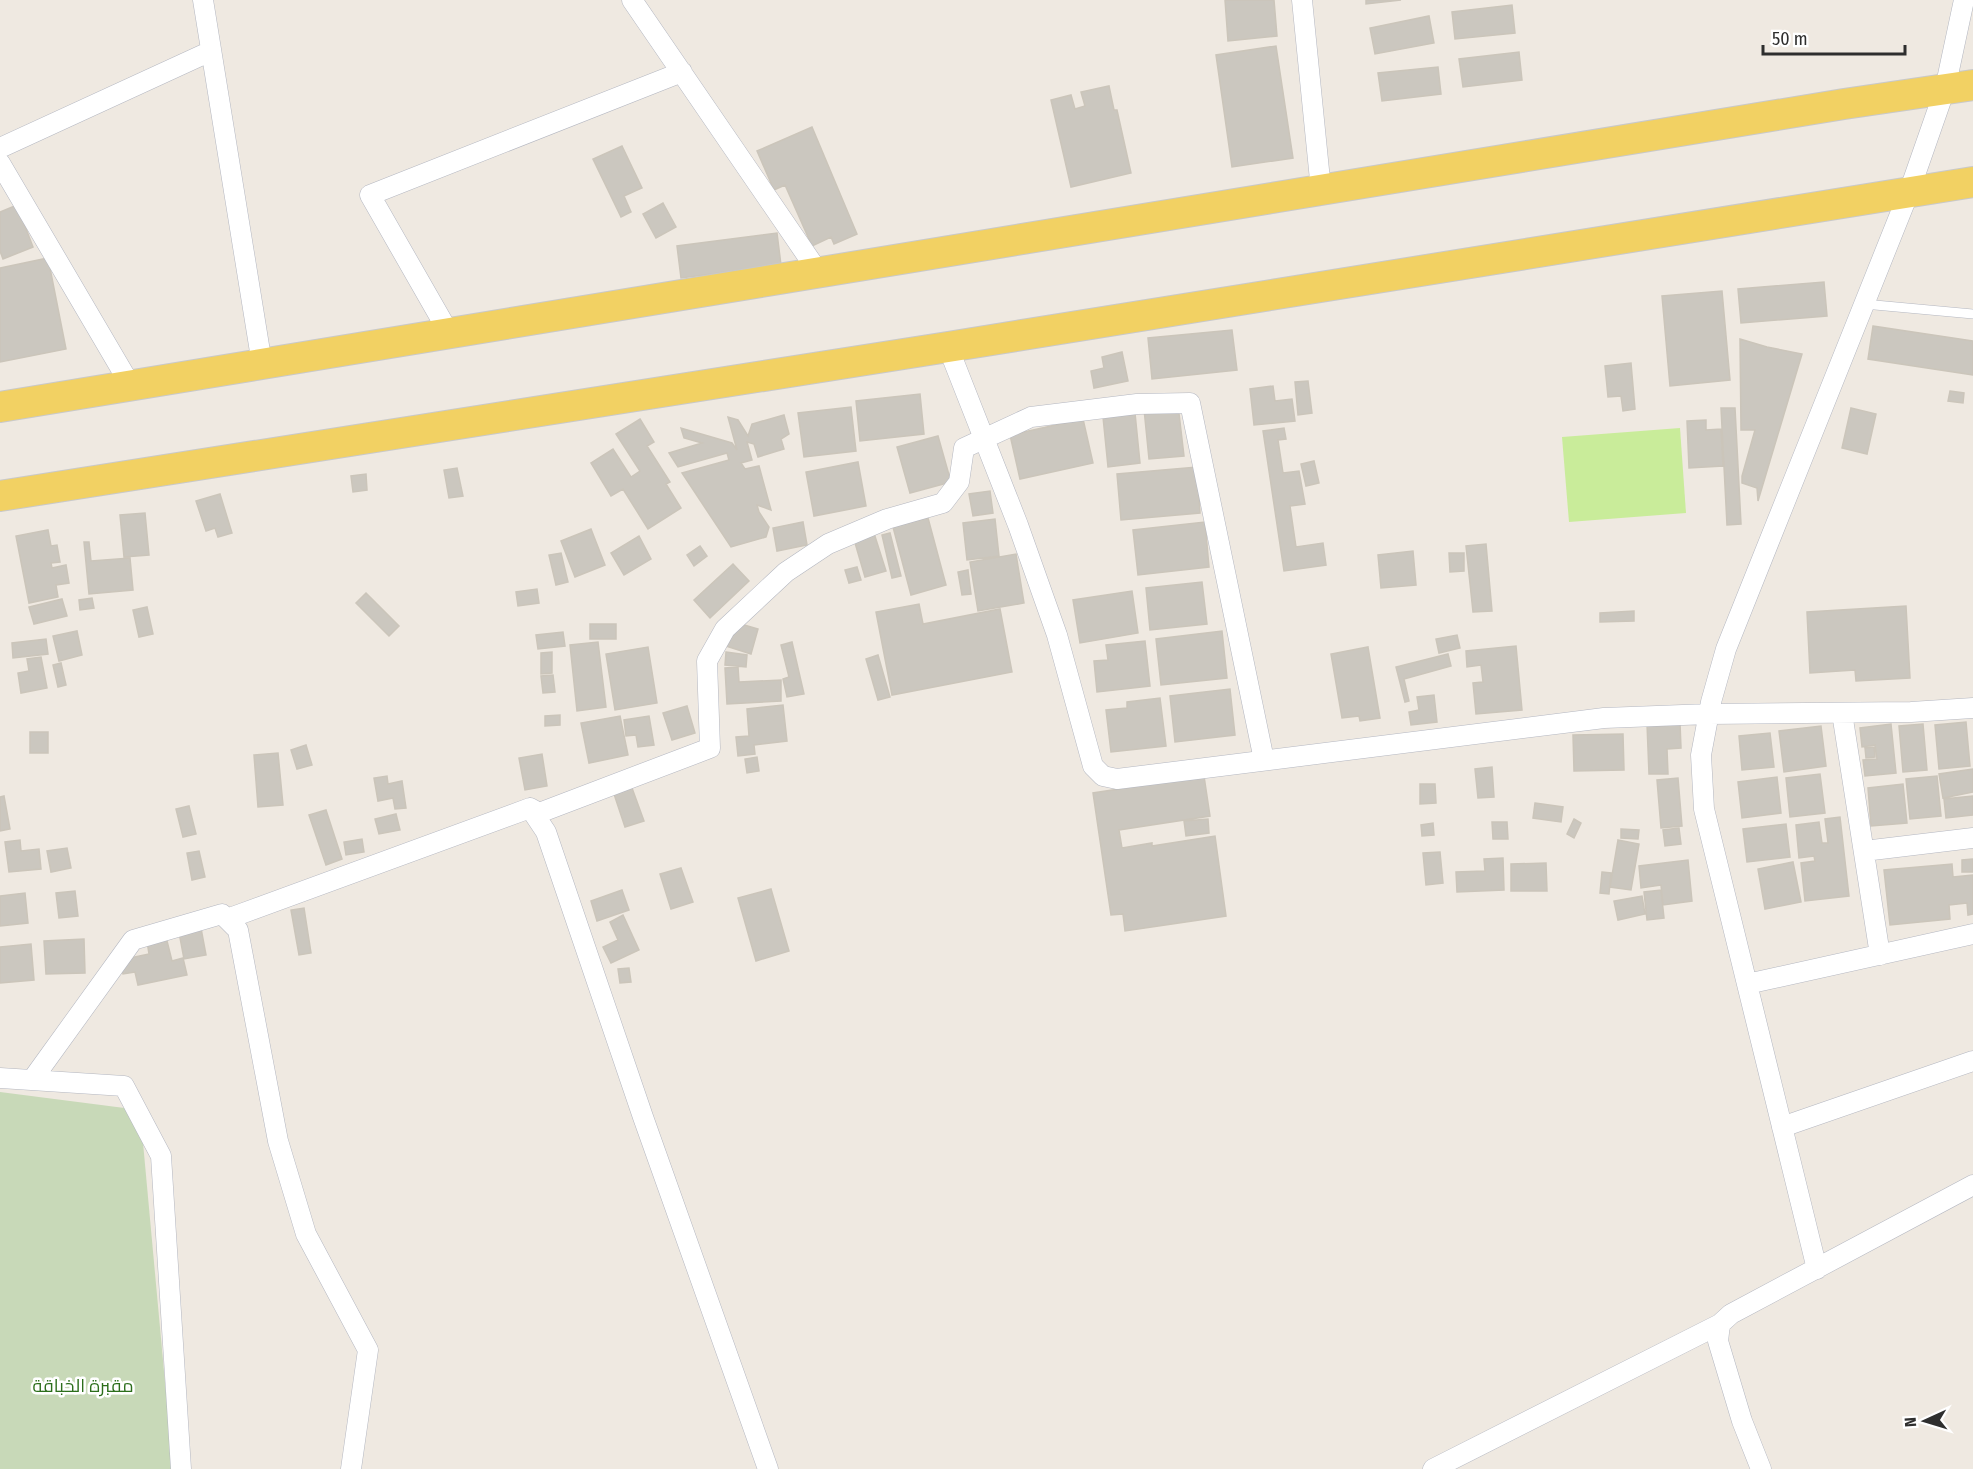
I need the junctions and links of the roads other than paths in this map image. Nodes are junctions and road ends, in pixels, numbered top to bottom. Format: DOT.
graph roads {
  1 [pos="203,0"];
  2 [pos="632,0"];
  3 [pos="1302,0"];
  4 [pos="1964,0"];
  5 [pos="211,51"];
  6 [pos="682,72"];
  7 [pos="1959,87"];
  8 [pos="0,148"];
  9 [pos="0,163"];
  10 [pos="1973,182"];
  11 [pos="1321,190"];
  12 [pos="1909,192"];
  13 [pos="819,273"];
  14 [pos="1864,304"];
  15 [pos="1973,314"];
  16 [pos="449,333"];
  17 [pos="948,347"];
  18 [pos="262,364"];
  19 [pos="131,386"];
  20 [pos="0,408"];
  21 [pos="984,440"];
  22 [pos="0,496"];
  23 [pos="1973,708"];
  24 [pos="1842,713"];
  25 [pos="1708,714"];
  26 [pos="1264,760"];
  27 [pos="530,808"];
  28 [pos="1973,838"];
  29 [pos="1864,851"];
  30 [pos="227,919"];
  31 [pos="1973,934"];
  32 [pos="1880,955"];
  33 [pos="1747,984"];
  34 [pos="1973,1061"];
  35 [pos="0,1078"];
  36 [pos="32,1080"];
  37 [pos="1782,1127"];
  38 [pos="1973,1185"];
  39 [pos="1817,1269"];
  40 [pos="1720,1324"];
  41 [pos="181,1469"];
  42 [pos="351,1469"];
  43 [pos="768,1469"];
  44 [pos="1434,1469"];
  45 [pos="1761,1469"];
  1 -- 5 [label="street"];
  2 -- 6 [label="street"];
  3 -- 11 [label="street"];
  4 -- 7 [label="street"];
  5 -- 8 [label="street"];
  5 -- 18 [label="street"];
  6 -- 13 [label="street"];
  6 -- 16 [label="street"];
  7 -- 11 [label="main road"];
  7 -- 12 [label="street"];
  9 -- 19 [label="street"];
  10 -- 12 [label="main road"];
  11 -- 13 [label="main road"];
  12 -- 14 [label="street"];
  12 -- 17 [label="main road"];
  13 -- 16 [label="main road"];
  14 -- 15 [label="lane"];
  14 -- 25 [label="street"];
  16 -- 18 [label="main road"];
  17 -- 21 [label="street"];
  17 -- 22 [label="main road"];
  18 -- 19 [label="main road"];
  19 -- 20 [label="main road"];
  21 -- 26 [label="street"];
  21 -- 26 [label="street"];
  21 -- 27 [label="street"];
  23 -- 24 [label="street"];
  24 -- 25 [label="street"];
  24 -- 29 [label="street"];
  25 -- 26 [label="street"];
  25 -- 33 [label="street"];
  27 -- 30 [label="street"];
  27 -- 43 [label="street"];
  28 -- 29 [label="street"];
  29 -- 32 [label="street"];
  30 -- 36 [label="street"];
  30 -- 42 [label="street"];
  31 -- 32 [label="street"];
  32 -- 33 [label="street"];
  33 -- 37 [label="street"];
  34 -- 37 [label="street"];
  35 -- 36 [label="street"];
  36 -- 41 [label="street"];
  37 -- 39 [label="street"];
  38 -- 39 [label="street"];
  39 -- 40 [label="street"];
  40 -- 44 [label="street"];
  40 -- 45 [label="street"];
}
